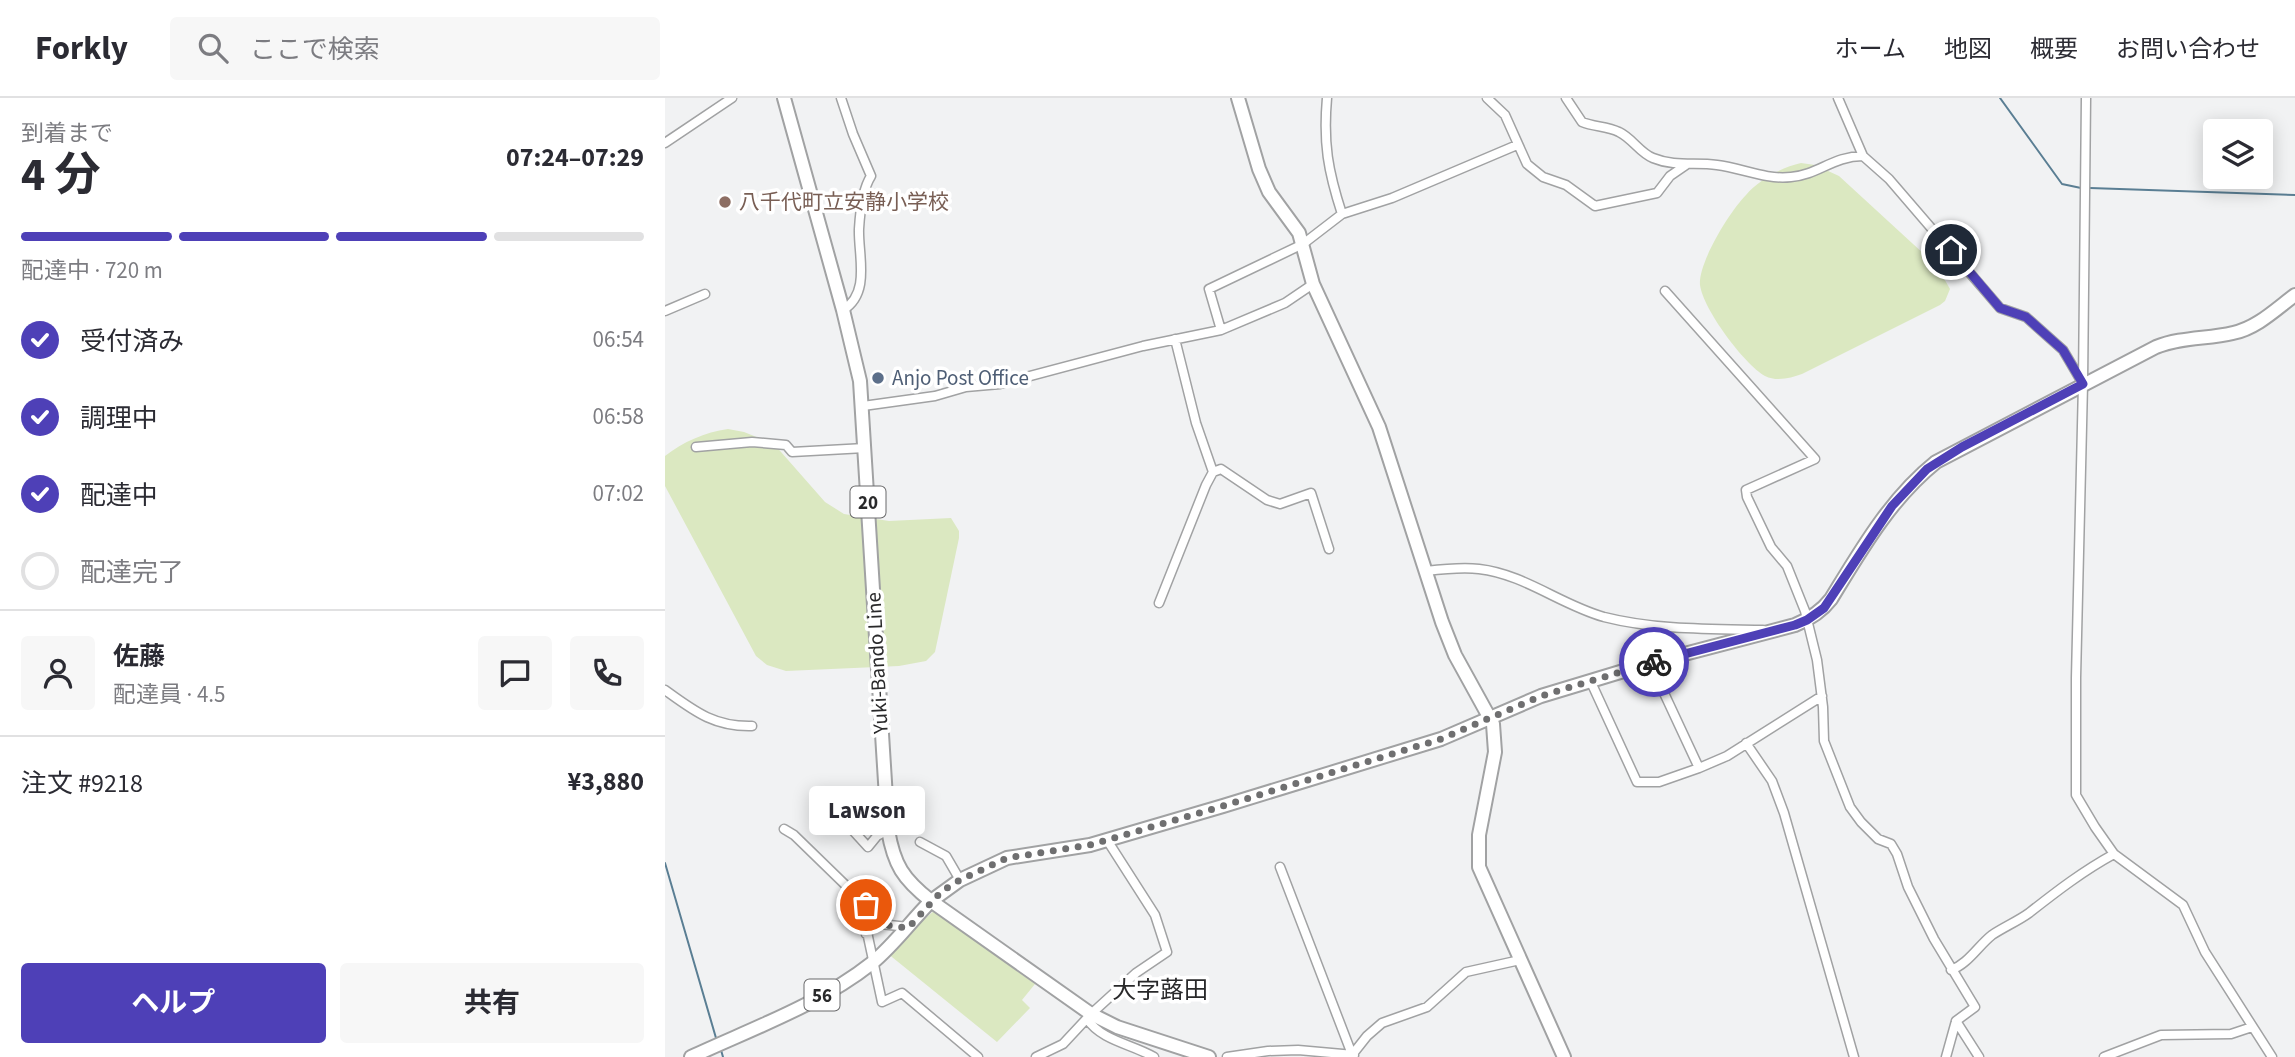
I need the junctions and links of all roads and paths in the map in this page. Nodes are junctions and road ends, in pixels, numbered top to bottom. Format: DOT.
graph roads {
  1 [pos="733,98"];
  2 [pos="785,98"];
  3 [pos="841,98"];
  4 [pos="1238,98"];
  5 [pos="1327,98"];
  6 [pos="1487,98"];
  7 [pos="1566,98"];
  8 [pos="1838,98"];
  9 [pos="2086,98"];
  10 [pos="665,143"];
  11 [pos="1517,145"];
  12 [pos="1863,156"];
  13 [pos="1686,165"];
  14 [pos="1342,214"];
  15 [pos="1303,244"];
  16 [pos="1313,284"];
  17 [pos="1665,291"];
  18 [pos="705,294"];
  19 [pos="2295,295"];
  20 [pos="843,310"];
  21 [pos="665,311"];
  22 [pos="1221,330"];
  23 [pos="1175,339"];
  24 [pos="2083,384"];
  25 [pos="863,406"];
  26 [pos="697,447"];
  27 [pos="865,448"];
  28 [pos="1213,472"];
  29 [pos="1329,549"];
  30 [pos="1426,571"];
  31 [pos="1159,603"];
  32 [pos="1807,620"];
  33 [pos="1778,630"];
  34 [pos="1650,663"];
  35 [pos="1590,680"];
  36 [pos="665,690"];
  37 [pos="1822,696"];
  38 [pos="1491,718"];
  39 [pos="752,726"];
  40 [pos="1746,743"];
  41 [pos="1699,768"];
  42 [pos="847,824"];
  43 [pos="784,829"];
  44 [pos="888,830"];
  45 [pos="1107,840"];
  46 [pos="919,842"];
  47 [pos="2114,854"];
  48 [pos="1280,867"];
  49 [pos="960,880"];
  50 [pos="931,901"];
  51 [pos="871,923"];
  52 [pos="908,928"];
  53 [pos="1520,960"];
  54 [pos="873,962"];
  55 [pos="1951,970"];
  56 [pos="1089,1016"];
  57 [pos="1956,1021"];
  58 [pos="2252,1027"];
  59 [pos="1142,1054"];
  60 [pos="1354,1056"];
  61 [pos="691,1057"];
  62 [pos="978,1057"];
  63 [pos="1036,1057"];
  64 [pos="1154,1057"];
  65 [pos="1209,1057"];
  66 [pos="1227,1057"];
  67 [pos="1564,1057"];
  68 [pos="1854,1057"];
  69 [pos="1946,1057"];
  70 [pos="1979,1057"];
  71 [pos="2104,1057"];
  72 [pos="2272,1057"];
  1 -- 10 [label="street"];
  2 -- 20 [label="street, Yuki-Bando Line / 20"];
  3 -- 20 [label="street"];
  4 -- 15 [label="street"];
  5 -- 14 [label="street"];
  6 -- 11 [label="street"];
  7 -- 13 [label="street"];
  8 -- 12 [label="street"];
  9 -- 24 [label="street"];
  11 -- 13 [label="street"];
  11 -- 14 [label="street"];
  12 -- 13 [label="street"];
  12 -- 24 [label="street"];
  14 -- 15 [label="street"];
  15 -- 16 [label="street"];
  15 -- 22 [label="street"];
  16 -- 22 [label="street"];
  16 -- 30 [label="street"];
  17 -- 32 [label="street"];
  18 -- 21 [label="street"];
  19 -- 24 [label="street"];
  20 -- 25 [label="street, Yuki-Bando Line / 20"];
  22 -- 23 [label="street"];
  23 -- 25 [label="street"];
  23 -- 28 [label="street"];
  24 -- 32 [label="street"];
  24 -- 47 [label="street"];
  25 -- 27 [label="street, Yuki-Bando Line / 20"];
  26 -- 27 [label="street"];
  27 -- 44 [label="street, Yuki-Bando Line / 20"];
  28 -- 29 [label="street"];
  28 -- 31 [label="street"];
  30 -- 33 [label="street"];
  30 -- 38 [label="street"];
  32 -- 33 [label="street"];
  32 -- 37 [label="street"];
  33 -- 34 [label="street"];
  34 -- 35 [label="street"];
  34 -- 41 [label="street"];
  35 -- 38 [label="street"];
  35 -- 41 [label="street"];
  36 -- 39 [label="street"];
  37 -- 40 [label="street"];
  37 -- 55 [label="street"];
  38 -- 45 [label="street"];
  38 -- 53 [label="street"];
  40 -- 41 [label="street"];
  40 -- 68 [label="street"];
  42 -- 44 [label="street"];
  43 -- 51 [label="street"];
  44 -- 50 [label="street, Yuki-Bando Line / 20"];
  45 -- 49 [label="street"];
  45 -- 56 [label="street"];
  46 -- 49 [label="street"];
  47 -- 55 [label="street"];
  47 -- 58 [label="street"];
  48 -- 60 [label="street"];
  49 -- 50 [label="street"];
  50 -- 52 [label="street, 56"];
  50 -- 56 [label="street, Yuki-Bando Line / 20"];
  51 -- 52 [label="street"];
  51 -- 54 [label="street"];
  52 -- 54 [label="street, 56"];
  53 -- 60 [label="street"];
  53 -- 67 [label="street"];
  54 -- 61 [label="street, 56"];
  54 -- 62 [label="street"];
  55 -- 57 [label="street"];
  56 -- 59 [label="street"];
  56 -- 63 [label="street"];
  56 -- 65 [label="street, Yuki-Bando Line / 20"];
  57 -- 69 [label="street"];
  57 -- 70 [label="street"];
  58 -- 71 [label="street"];
  58 -- 72 [label="street"];
  59 -- 64 [label="street"];
  60 -- 66 [label="street"];
}
